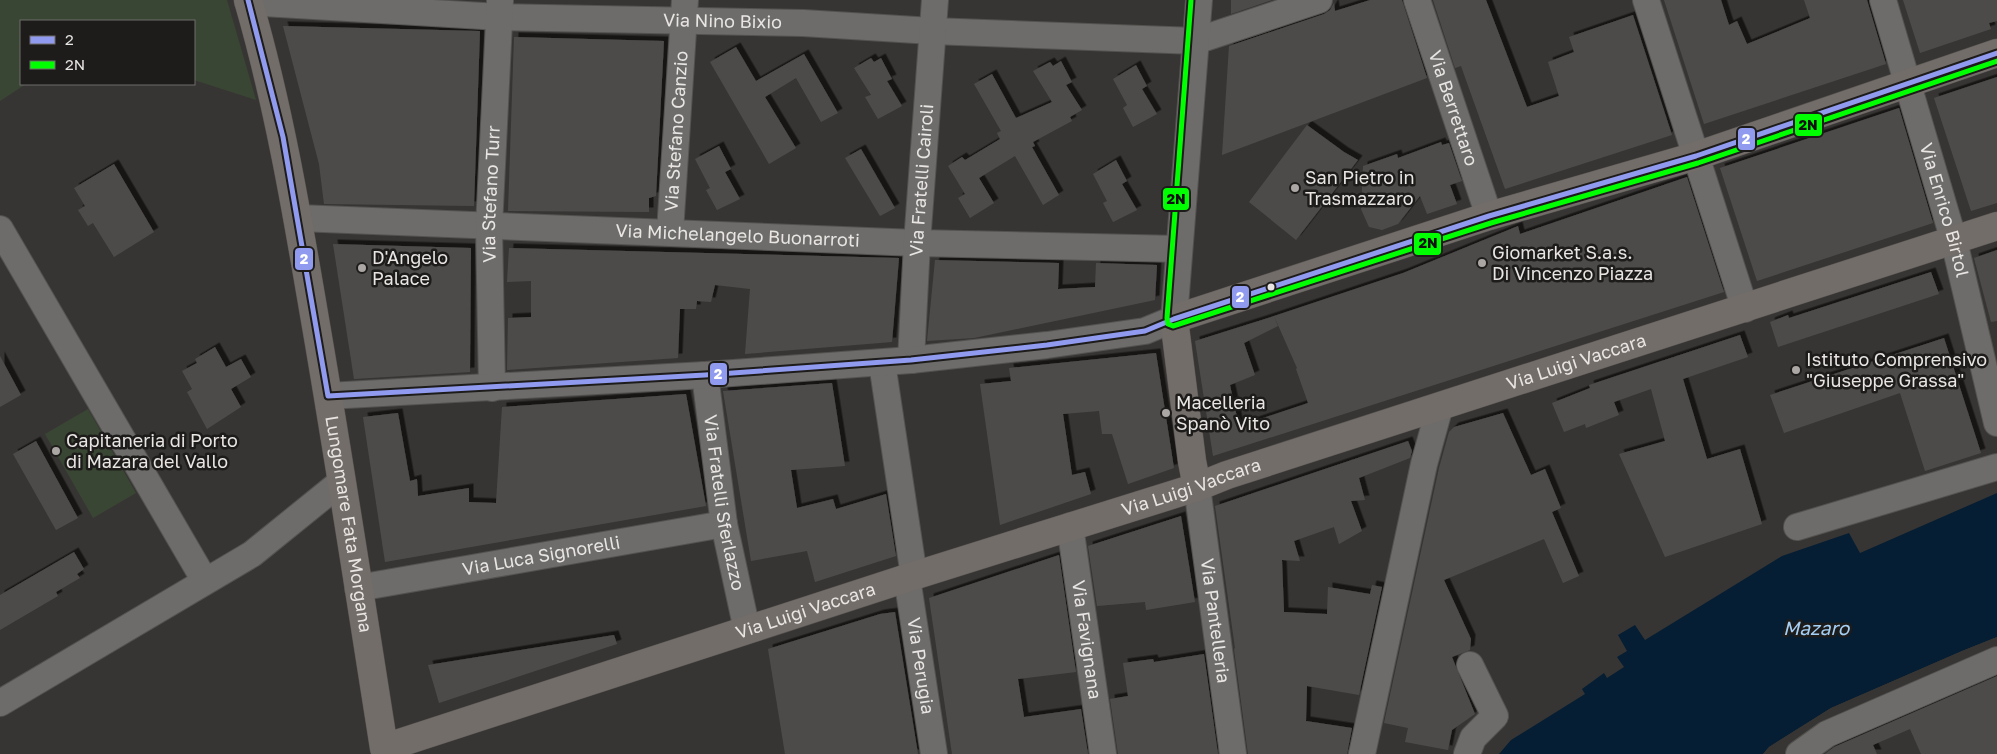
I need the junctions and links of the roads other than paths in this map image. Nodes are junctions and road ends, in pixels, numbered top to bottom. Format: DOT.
graph roads {
  1 [pos="935,0"];
  2 [pos="1199,0"];
  3 [pos="1319,0"];
  4 [pos="1417,0"];
  5 [pos="1646,0"];
  6 [pos="1883,0"];
  7 [pos="248,1"];
  8 [pos="500,8"];
  9 [pos="685,10"];
  10 [pos="804,11"];
  11 [pos="932,31"];
  12 [pos="1196,41"];
  13 [pos="1997,53"];
  14 [pos="1907,82"];
  15 [pos="1696,156"];
  16 [pos="1490,216"];
  17 [pos="298,218"];
  18 [pos="1997,226"];
  19 [pos="489,227"];
  20 [pos="0,229"];
  21 [pos="670,232"];
  22 [pos="1954,241"];
  23 [pos="916,243"];
  24 [pos="1179,248"];
  25 [pos="1745,309"];
  26 [pos="1174,320"];
  27 [pos="911,360"];
  28 [pos="882,362"];
  29 [pos="705,375"];
  30 [pos="492,388"];
  31 [pos="328,396"];
  32 [pos="1440,406"];
  33 [pos="1997,423"];
  34 [pos="1997,467"];
  35 [pos="342,482"];
  36 [pos="1197,487"];
  37 [pos="724,524"];
  38 [pos="1070,526"];
  39 [pos="1797,527"];
  40 [pos="911,577"];
  41 [pos="205,581"];
  42 [pos="358,588"];
  43 [pos="747,630"];
  44 [pos="1997,660"];
  45 [pos="1470,665"];
  46 [pos="0,703"];
  47 [pos="386,751"];
  48 [pos="934,754"];
  49 [pos="1104,754"];
  50 [pos="1234,754"];
  51 [pos="1362,754"];
  52 [pos="1467,754"];
  53 [pos="1799,754"];
  1 -- 11 [label="street, Via Fratelli Cairoli"];
  2 -- 12 [label="street"];
  3 -- 12 [label="street"];
  4 -- 16 [label="street, Via Berrettaro"];
  5 -- 15 [label="street"];
  6 -- 14 [label="street, Via Enrico Birtol"];
  7 -- 8 [label="street, Via Nino Bixio"];
  7 -- 17 [label="main road, Lungomare Fata Morgana"];
  8 -- 9 [label="street, Via Nino Bixio"];
  8 -- 19 [label="street, Via Stefano Turr"];
  9 -- 10 [label="street, Via Nino Bixio"];
  9 -- 21 [label="street, Via Stefano Canzio"];
  10 -- 11 [label="street, Via Nino Bixio"];
  11 -- 12 [label="street, Via Nino Bixio"];
  11 -- 23 [label="street, Via Fratelli Cairoli"];
  12 -- 24 [label="street"];
  13 -- 14 [label="main road"];
  14 -- 15 [label="main road"];
  14 -- 22 [label="street, Via Enrico Birtol"];
  15 -- 16 [label="main road"];
  15 -- 25 [label="street"];
  16 -- 26 [label="main road"];
  17 -- 19 [label="street, Via Michelangelo Buonarroti"];
  17 -- 31 [label="main road, Lungomare Fata Morgana"];
  18 -- 22 [label="main road, Via Luigi Vaccara"];
  19 -- 21 [label="street, Via Michelangelo Buonarroti"];
  19 -- 30 [label="street, Via Stefano Turr"];
  20 -- 41 [label="street"];
  21 -- 23 [label="street, Via Michelangelo Buonarroti"];
  22 -- 25 [label="main road, Via Luigi Vaccara"];
  22 -- 33 [label="street, Via Enrico Birtol"];
  23 -- 24 [label="street, Via Michelangelo Buonarroti"];
  23 -- 27 [label="street, Via Fratelli Cairoli"];
  24 -- 26 [label="street"];
  25 -- 32 [label="main road, Via Luigi Vaccara"];
  26 -- 27 [label="street"];
  26 -- 36 [label="main road"];
  27 -- 28 [label="street"];
  28 -- 29 [label="street"];
  28 -- 40 [label="street, Via Perugia"];
  29 -- 30 [label="street"];
  29 -- 37 [label="street, Via Fratelli Sferlazzo"];
  30 -- 31 [label="street"];
  31 -- 35 [label="main road, Lungomare Fata Morgana"];
  32 -- 36 [label="main road, Via Luigi Vaccara"];
  32 -- 51 [label="street"];
  34 -- 39 [label="street"];
  35 -- 41 [label="street"];
  35 -- 42 [label="main road, Lungomare Fata Morgana"];
  36 -- 38 [label="main road, Via Luigi Vaccara"];
  36 -- 50 [label="street, Via Pantelleria"];
  37 -- 42 [label="street, Via Luca Signorelli"];
  37 -- 43 [label="street, Via Fratelli Sferlazzo"];
  38 -- 40 [label="main road, Via Luigi Vaccara"];
  38 -- 49 [label="street, Via Favignana"];
  40 -- 43 [label="main road, Via Luigi Vaccara"];
  40 -- 48 [label="street, Via Perugia"];
  41 -- 46 [label="street"];
  42 -- 47 [label="main road, Lungomare Fata Morgana"];
  43 -- 47 [label="main road, Via Luigi Vaccara"];
  44 -- 53 [label="street"];
  45 -- 52 [label="street"];
}
